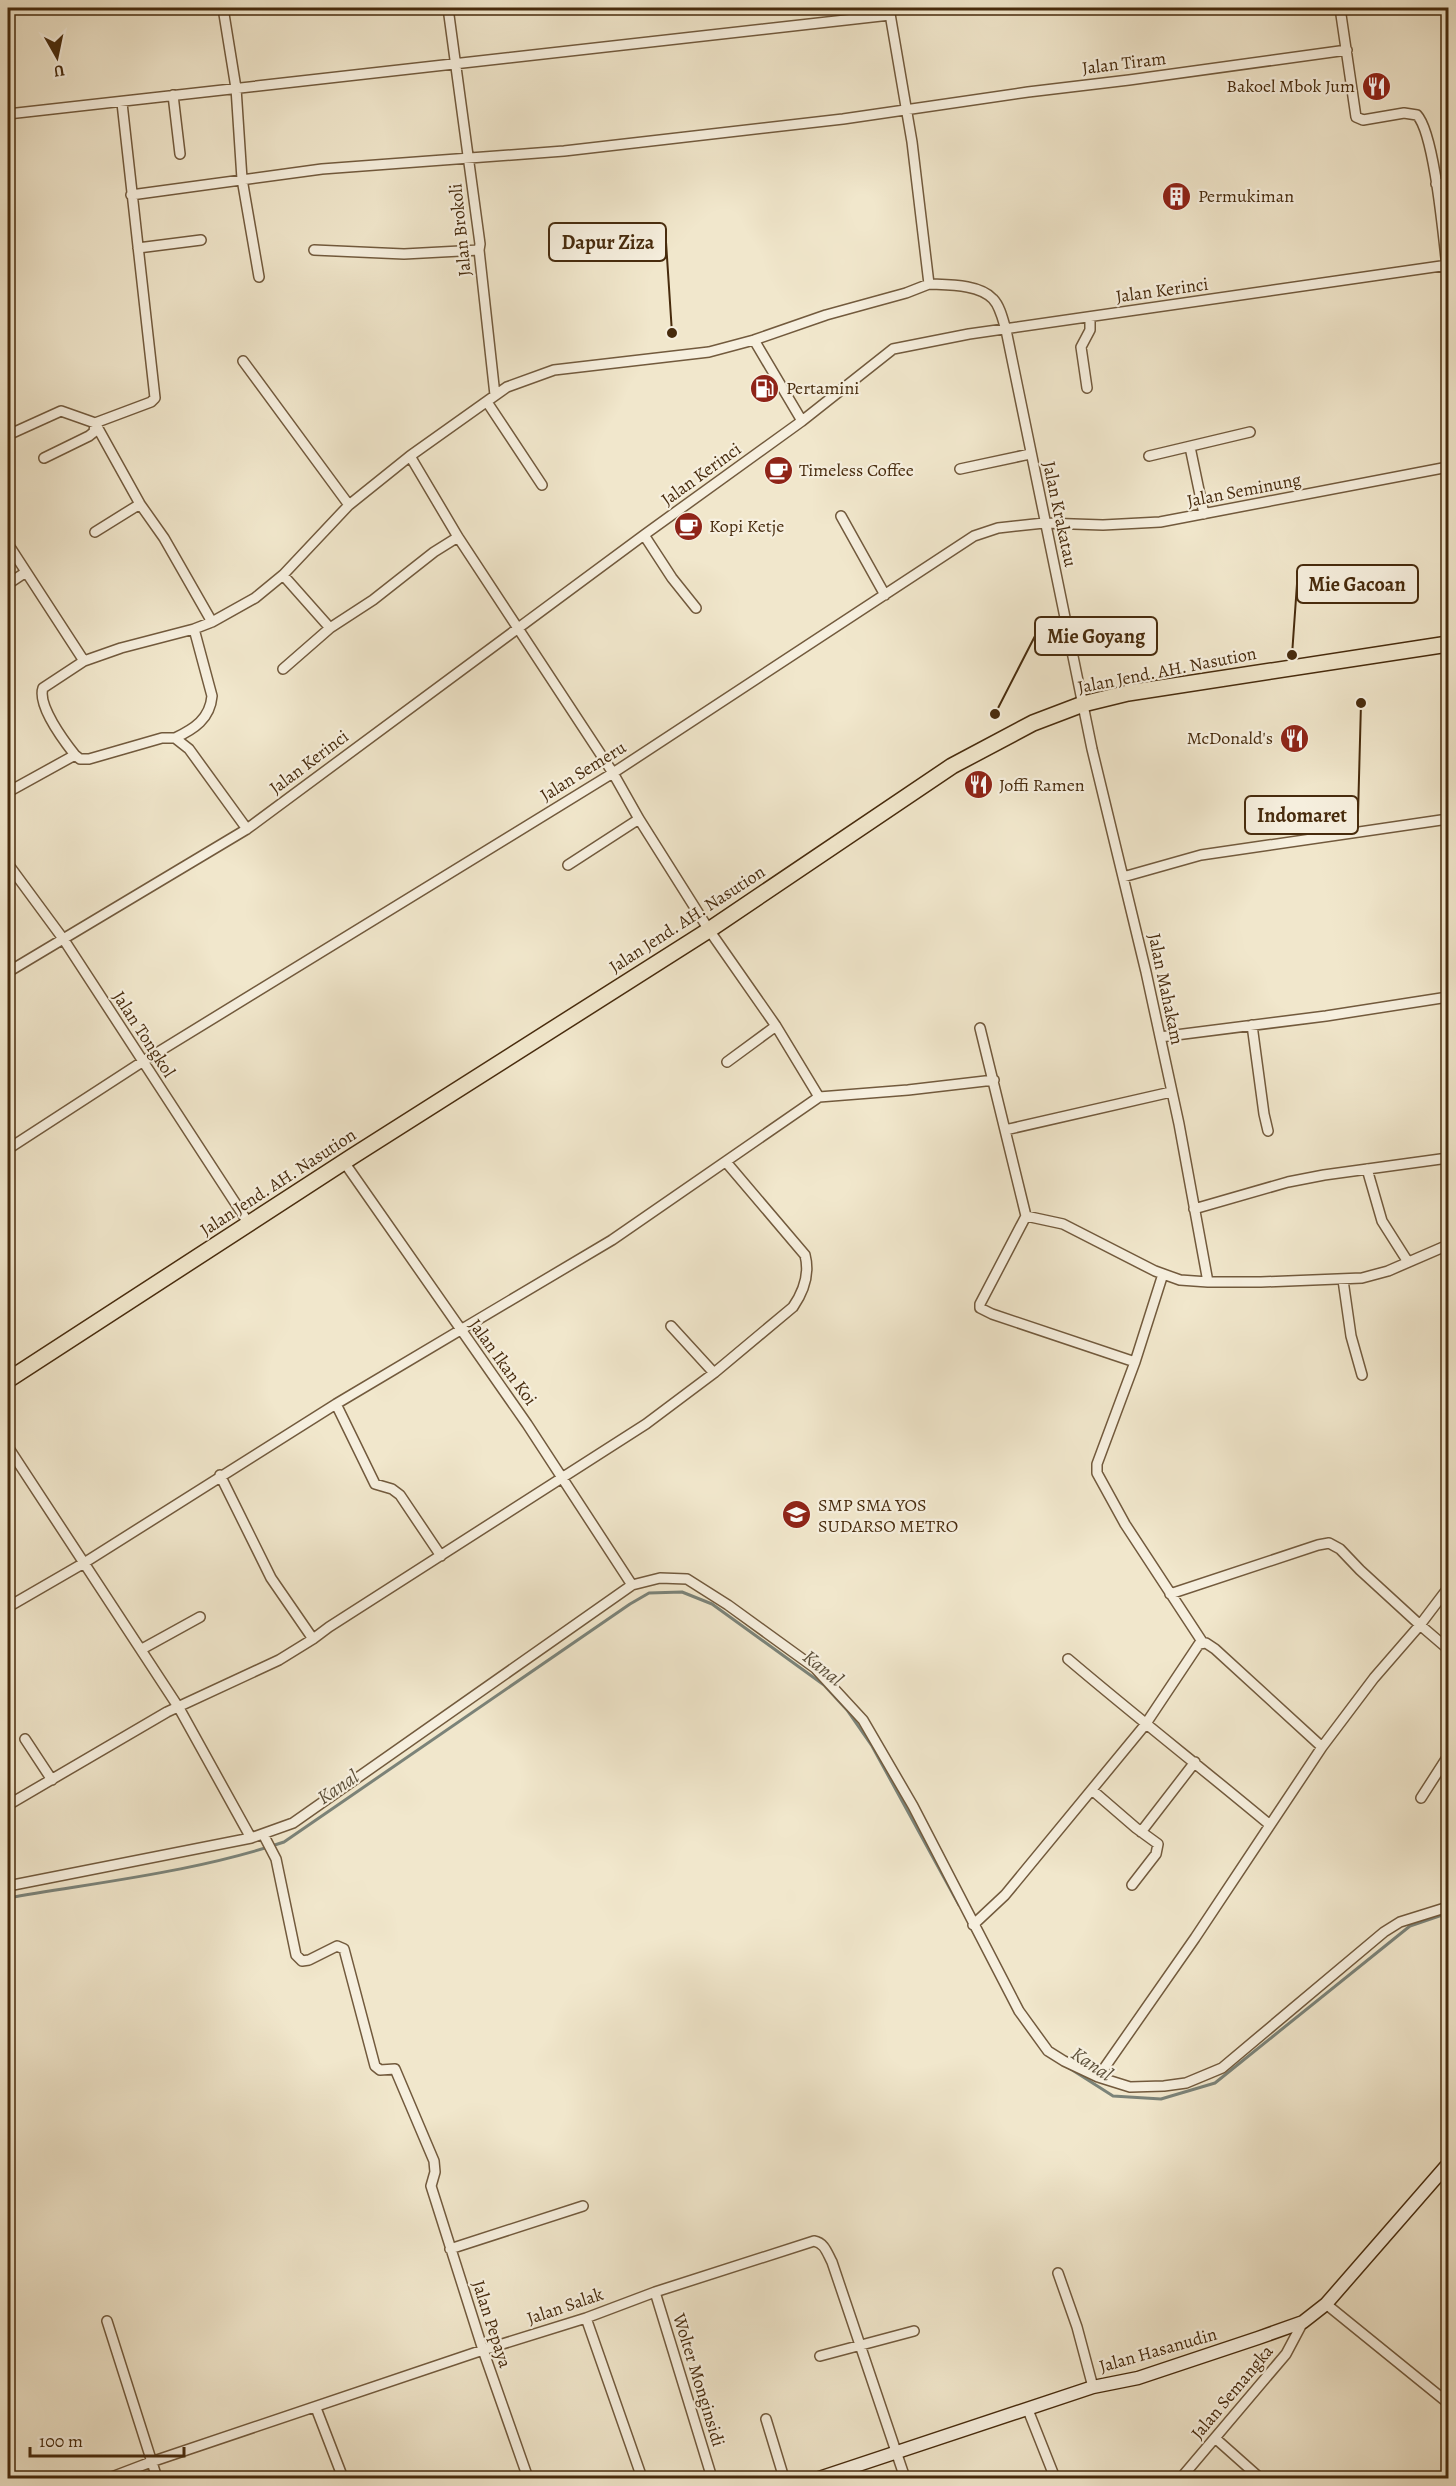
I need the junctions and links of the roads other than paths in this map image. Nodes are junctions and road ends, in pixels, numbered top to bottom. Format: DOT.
graph roads {
  1 [pos="223,8"];
  2 [pos="448,8"];
  3 [pos="1340,8"];
  4 [pos="890,11"];
  5 [pos="1347,50"];
  6 [pos="457,62"];
  7 [pos="236,88"];
  8 [pos="173,95"];
  9 [pos="122,103"];
  10 [pos="906,110"];
  11 [pos="8,114"];
  12 [pos="180,154"];
  13 [pos="469,158"];
  14 [pos="242,179"];
  15 [pos="1449,183"];
  16 [pos="1436,184"];
  17 [pos="131,195"];
  18 [pos="201,240"];
  19 [pos="138,248"];
  20 [pos="314,250"];
  21 [pos="479,250"];
  22 [pos="1448,265"];
  23 [pos="1449,276"];
  24 [pos="259,277"];
  25 [pos="929,284"];
  26 [pos="1090,317"];
  27 [pos="1006,330"];
  28 [pos="754,340"];
  29 [pos="243,361"];
  30 [pos="1087,388"];
  31 [pos="495,395"];
  32 [pos="487,402"];
  33 [pos="802,421"];
  34 [pos="95,423"];
  35 [pos="1250,432"];
  36 [pos="8,435"];
  37 [pos="1190,447"];
  38 [pos="1030,454"];
  39 [pos="410,456"];
  40 [pos="1149,456"];
  41 [pos="44,458"];
  42 [pos="1449,466"];
  43 [pos="960,469"];
  44 [pos="542,485"];
  45 [pos="140,504"];
  46 [pos="349,505"];
  47 [pos="1204,514"];
  48 [pos="841,516"];
  49 [pos="1044,523"];
  50 [pos="94,532"];
  51 [pos="644,535"];
  52 [pos="458,537"];
  53 [pos="8,544"];
  54 [pos="26,572"];
  55 [pos="283,575"];
  56 [pos="8,584"];
  57 [pos="885,595"];
  58 [pos="696,608"];
  59 [pos="212,622"];
  60 [pos="330,628"];
  61 [pos="194,629"];
  62 [pos="518,630"];
  63 [pos="1449,644"];
  64 [pos="84,661"];
  65 [pos="283,669"];
  66 [pos="1083,704"];
  67 [pos="175,738"];
  68 [pos="75,755"];
  69 [pos="613,773"];
  70 [pos="8,792"];
  71 [pos="639,819"];
  72 [pos="1449,819"];
  73 [pos="247,829"];
  74 [pos="8,864"];
  75 [pos="568,865"];
  76 [pos="1123,877"];
  77 [pos="709,930"];
  78 [pos="64,940"];
  79 [pos="8,972"];
  80 [pos="1449,997"];
  81 [pos="1252,1025"];
  82 [pos="776,1026"];
  83 [pos="980,1028"];
  84 [pos="1160,1037"];
  85 [pos="142,1062"];
  86 [pos="728,1062"];
  87 [pos="994,1080"];
  88 [pos="1171,1092"];
  89 [pos="819,1097"];
  90 [pos="1005,1131"];
  91 [pos="1268,1131"];
  92 [pos="8,1149"];
  93 [pos="1449,1158"];
  94 [pos="344,1162"];
  95 [pos="726,1162"];
  96 [pos="1367,1169"];
  97 [pos="1194,1209"];
  98 [pos="1026,1216"];
  99 [pos="249,1224"];
  100 [pos="1449,1245"];
  101 [pos="1408,1262"];
  102 [pos="1163,1274"];
  103 [pos="1343,1280"];
  104 [pos="1208,1282"];
  105 [pos="671,1326"];
  106 [pos="460,1331"];
  107 [pos="1135,1362"];
  108 [pos="714,1373"];
  109 [pos="1362,1375"];
  110 [pos="8,1380"];
  111 [pos="336,1404"];
  112 [pos="8,1447"];
  113 [pos="220,1475"];
  114 [pos="563,1477"];
  115 [pos="441,1556"];
  116 [pos="84,1563"];
  117 [pos="632,1585"];
  118 [pos="1449,1588"];
  119 [pos="1170,1594"];
  120 [pos="8,1607"];
  121 [pos="200,1617"];
  122 [pos="1420,1625"];
  123 [pos="313,1640"];
  124 [pos="1203,1643"];
  125 [pos="142,1649"];
  126 [pos="1449,1649"];
  127 [pos="1068,1659"];
  128 [pos="179,1708"];
  129 [pos="1145,1725"];
  130 [pos="25,1739"];
  131 [pos="1322,1747"];
  132 [pos="1449,1756"];
  133 [pos="1195,1762"];
  134 [pos="52,1780"];
  135 [pos="1092,1790"];
  136 [pos="1421,1798"];
  137 [pos="8,1805"];
  138 [pos="1270,1825"];
  139 [pos="1142,1832"];
  140 [pos="264,1836"];
  141 [pos="251,1838"];
  142 [pos="8,1886"];
  143 [pos="1132,1886"];
  144 [pos="1449,1907"];
  145 [pos="973,1925"];
  146 [pos="1098,2077"];
  147 [pos="1449,2164"];
  148 [pos="583,2206"];
  149 [pos="450,2249"];
  150 [pos="1058,2273"];
  151 [pos="655,2292"];
  152 [pos="1326,2304"];
  153 [pos="586,2318"];
  154 [pos="107,2321"];
  155 [pos="1303,2322"];
  156 [pos="914,2331"];
  157 [pos="861,2346"];
  158 [pos="483,2350"];
  159 [pos="820,2356"];
  160 [pos="1093,2387"];
  161 [pos="1449,2403"];
  162 [pos="316,2408"];
  163 [pos="1028,2410"];
  164 [pos="766,2419"];
  165 [pos="1215,2438"];
  166 [pos="895,2452"];
  167 [pos="151,2462"];
  168 [pos="109,2478"];
  169 [pos="157,2478"];
  170 [pos="343,2478"];
  171 [pos="528,2478"];
  172 [pos="642,2478"];
  173 [pos="712,2478"];
  174 [pos="784,2478"];
  175 [pos="819,2478"];
  176 [pos="905,2478"];
  177 [pos="1055,2478"];
  178 [pos="1181,2478"];
  179 [pos="1260,2478"];
  1 -- 7 [label="street"];
  2 -- 6 [label="street, Jalan Brokoli"];
  3 -- 5 [label="street"];
  4 -- 6 [label="street"];
  4 -- 10 [label="street"];
  5 -- 10 [label="street, Jalan Tiram"];
  5 -- 16 [label="street"];
  6 -- 7 [label="street"];
  6 -- 13 [label="street, Jalan Brokoli"];
  7 -- 8 [label="street"];
  7 -- 14 [label="street"];
  8 -- 9 [label="street"];
  8 -- 12 [label="street"];
  9 -- 11 [label="street"];
  9 -- 17 [label="street"];
  10 -- 13 [label="street, Jalan Tiram"];
  10 -- 25 [label="street"];
  13 -- 14 [label="street, Jalan Tiram"];
  13 -- 21 [label="street, Jalan Brokoli"];
  14 -- 17 [label="street, Jalan Tiram"];
  14 -- 24 [label="street"];
  15 -- 16 [label="street"];
  16 -- 22 [label="street"];
  17 -- 19 [label="street"];
  18 -- 19 [label="street"];
  19 -- 34 [label="street"];
  20 -- 21 [label="street"];
  21 -- 31 [label="street, Jalan Brokoli"];
  22 -- 23 [label="street"];
  22 -- 26 [label="street, Jalan Kerinci"];
  25 -- 27 [label="street, Jalan Krakatau"];
  25 -- 28 [label="street"];
  26 -- 27 [label="street, Jalan Kerinci"];
  26 -- 30 [label="street"];
  27 -- 33 [label="street, Jalan Kerinci"];
  27 -- 38 [label="street, Jalan Krakatau"];
  28 -- 31 [label="street"];
  28 -- 33 [label="street"];
  29 -- 46 [label="street"];
  31 -- 32 [label="street"];
  32 -- 39 [label="street"];
  32 -- 44 [label="street"];
  33 -- 51 [label="street, Jalan Kerinci"];
  34 -- 36 [label="street"];
  34 -- 41 [label="street"];
  34 -- 45 [label="street"];
  35 -- 37 [label="street"];
  37 -- 40 [label="street"];
  37 -- 47 [label="street"];
  38 -- 43 [label="street"];
  38 -- 49 [label="street, Jalan Krakatau"];
  39 -- 46 [label="street"];
  39 -- 52 [label="street"];
  42 -- 47 [label="street, Jalan Seminung"];
  45 -- 50 [label="street"];
  45 -- 59 [label="street"];
  46 -- 55 [label="street"];
  47 -- 49 [label="street, Jalan Seminung"];
  48 -- 57 [label="street"];
  49 -- 57 [label="street, Jalan Semeru"];
  49 -- 66 [label="street, Jalan Krakatau"];
  51 -- 58 [label="street"];
  51 -- 62 [label="street, Jalan Kerinci"];
  52 -- 60 [label="street"];
  52 -- 62 [label="street"];
  53 -- 54 [label="street"];
  54 -- 56 [label="street"];
  54 -- 64 [label="street"];
  55 -- 59 [label="street"];
  55 -- 60 [label="street"];
  57 -- 69 [label="street, Jalan Semeru"];
  59 -- 61 [label="street"];
  60 -- 65 [label="street"];
  61 -- 64 [label="street"];
  61 -- 67 [label="street"];
  62 -- 69 [label="street"];
  62 -- 73 [label="street, Jalan Kerinci"];
  63 -- 66 [label="highway, Jalan Jend. AH. Nasution"];
  64 -- 68 [label="street"];
  66 -- 76 [label="street, Jalan Mahakam"];
  66 -- 77 [label="highway, Jalan Jend. AH. Nasution"];
  67 -- 68 [label="street"];
  67 -- 73 [label="street"];
  68 -- 70 [label="street"];
  69 -- 71 [label="street"];
  69 -- 85 [label="street, Jalan Semeru"];
  71 -- 75 [label="street"];
  71 -- 77 [label="street"];
  72 -- 76 [label="street"];
  73 -- 78 [label="street, Jalan Kerinci"];
  74 -- 78 [label="street, Jalan Tongkol"];
  76 -- 84 [label="street, Jalan Mahakam"];
  77 -- 82 [label="street"];
  77 -- 94 [label="highway, Jalan Jend. AH. Nasution"];
  78 -- 79 [label="street, Jalan Kerinci"];
  78 -- 85 [label="street, Jalan Tongkol"];
  80 -- 81 [label="street"];
  81 -- 84 [label="street"];
  81 -- 91 [label="street"];
  82 -- 86 [label="street"];
  82 -- 89 [label="street"];
  83 -- 87 [label="street"];
  84 -- 88 [label="street, Jalan Mahakam"];
  85 -- 92 [label="street, Jalan Semeru"];
  85 -- 99 [label="street, Jalan Tongkol"];
  87 -- 89 [label="street"];
  87 -- 90 [label="street"];
  88 -- 90 [label="street"];
  88 -- 97 [label="street, Jalan Mahakam"];
  89 -- 95 [label="street"];
  90 -- 98 [label="street"];
  93 -- 96 [label="street"];
  94 -- 99 [label="highway, Jalan Jend. AH. Nasution"];
  94 -- 106 [label="street, Jalan Ikan Koi"];
  95 -- 106 [label="street"];
  95 -- 108 [label="street"];
  96 -- 97 [label="street"];
  96 -- 101 [label="street"];
  97 -- 104 [label="street, Jalan Mahakam"];
  98 -- 102 [label="street"];
  98 -- 107 [label="street"];
  99 -- 110 [label="highway, Jalan Jend. AH. Nasution"];
  100 -- 101 [label="street"];
  101 -- 103 [label="street"];
  102 -- 104 [label="street"];
  102 -- 107 [label="street"];
  103 -- 104 [label="street"];
  103 -- 109 [label="street"];
  105 -- 108 [label="street"];
  106 -- 111 [label="street"];
  106 -- 114 [label="street, Jalan Ikan Koi"];
  107 -- 119 [label="street"];
  108 -- 114 [label="street"];
  111 -- 113 [label="street"];
  111 -- 115 [label="street"];
  112 -- 116 [label="street"];
  113 -- 116 [label="street"];
  113 -- 123 [label="street"];
  114 -- 115 [label="street"];
  114 -- 117 [label="street, Jalan Ikan Koi"];
  115 -- 123 [label="street"];
  116 -- 120 [label="street"];
  116 -- 125 [label="street"];
  117 -- 140 [label="street"];
  117 -- 145 [label="street"];
  118 -- 122 [label="street"];
  119 -- 122 [label="street"];
  119 -- 124 [label="street"];
  121 -- 125 [label="street"];
  122 -- 126 [label="street"];
  122 -- 131 [label="street"];
  123 -- 128 [label="street"];
  124 -- 129 [label="street"];
  124 -- 131 [label="street"];
  125 -- 128 [label="street"];
  127 -- 129 [label="street"];
  128 -- 134 [label="street"];
  128 -- 141 [label="street"];
  129 -- 133 [label="street"];
  129 -- 135 [label="street"];
  130 -- 134 [label="street"];
  131 -- 138 [label="street"];
  132 -- 136 [label="street"];
  133 -- 138 [label="street"];
  133 -- 139 [label="street"];
  134 -- 137 [label="street"];
  135 -- 139 [label="street"];
  135 -- 145 [label="street"];
  138 -- 146 [label="street"];
  139 -- 143 [label="street"];
  140 -- 141 [label="street"];
  140 -- 149 [label="street, Jalan Pepaya"];
  141 -- 142 [label="street"];
  144 -- 146 [label="street"];
  145 -- 146 [label="street"];
  147 -- 152 [label="main road, Jalan Hasanudin"];
  148 -- 149 [label="street"];
  149 -- 158 [label="street, Jalan Pepaya"];
  150 -- 160 [label="street"];
  151 -- 153 [label="street, Jalan Salak"];
  151 -- 157 [label="street, Jalan Salak"];
  151 -- 173 [label="street, Wolter Monginsidi"];
  152 -- 155 [label="main road, Jalan Hasanudin"];
  152 -- 161 [label="street"];
  153 -- 158 [label="street, Jalan Salak"];
  153 -- 172 [label="street"];
  154 -- 167 [label="street"];
  155 -- 160 [label="main road, Jalan Hasanudin"];
  155 -- 165 [label="street, Jalan Semangka"];
  156 -- 157 [label="street"];
  157 -- 159 [label="street"];
  157 -- 166 [label="street, Jalan Salak"];
  158 -- 162 [label="street, Jalan Salak"];
  158 -- 171 [label="street, Jalan Pepaya"];
  160 -- 163 [label="main road, Jalan Hasanudin"];
  162 -- 167 [label="street, Jalan Salak"];
  162 -- 170 [label="street"];
  163 -- 166 [label="main road, Jalan Hasanudin"];
  163 -- 177 [label="street"];
  164 -- 174 [label="street"];
  165 -- 178 [label="street, Jalan Semangka"];
  165 -- 179 [label="street"];
  166 -- 175 [label="main road, Jalan Hasanudin"];
  166 -- 176 [label="street, Jalan Salak"];
  167 -- 168 [label="street, Jalan Salak"];
  167 -- 169 [label="street"];
}
